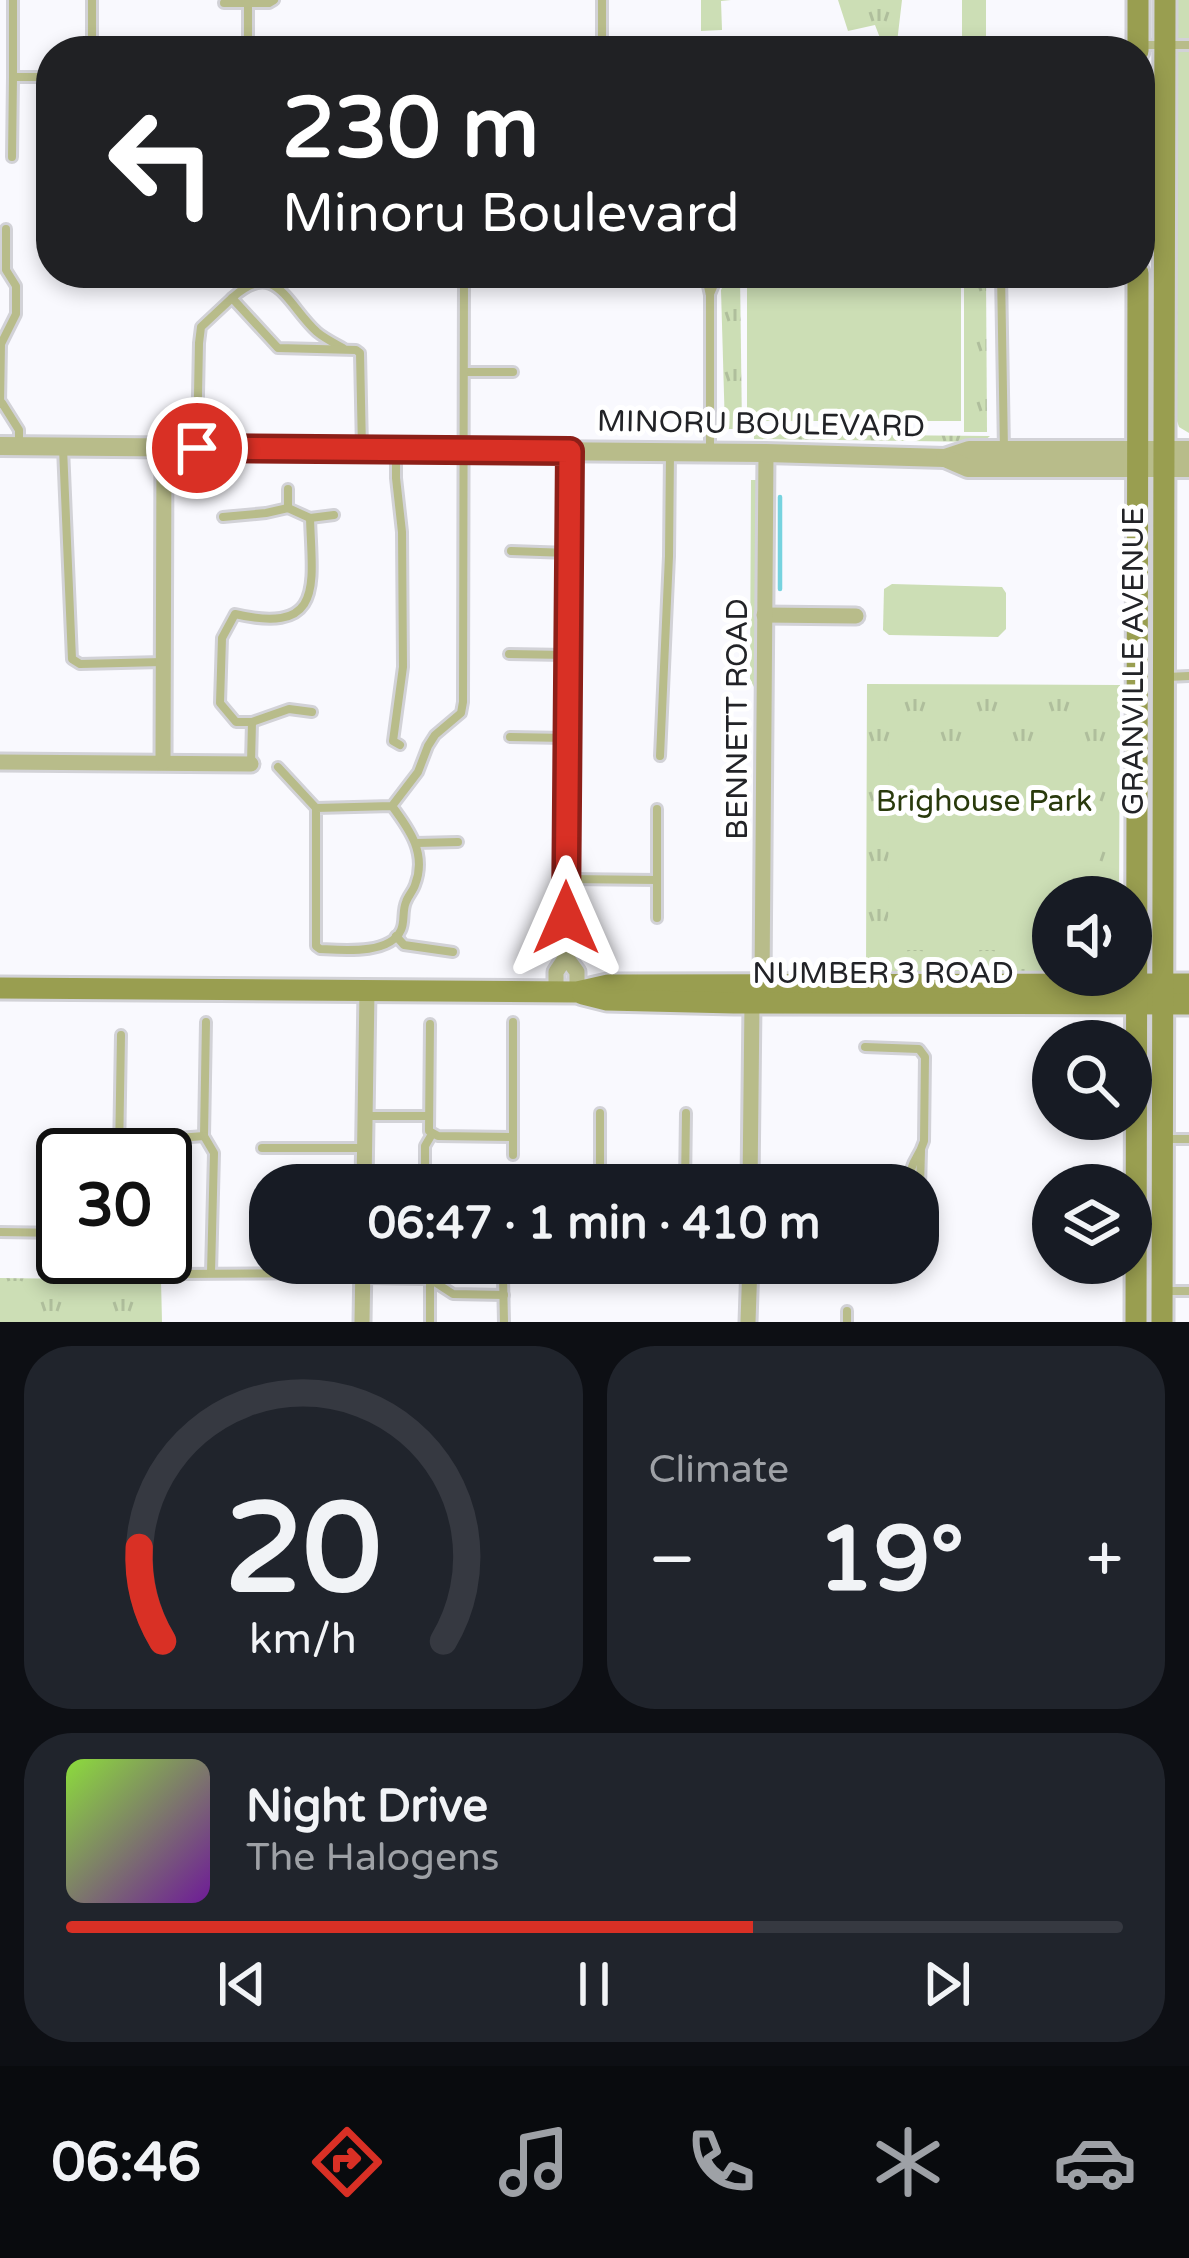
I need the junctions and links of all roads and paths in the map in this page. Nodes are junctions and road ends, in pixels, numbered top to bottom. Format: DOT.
graph roads {
  1 [pos="13,0"];
  2 [pos="92,0"];
  3 [pos="274,0"];
  4 [pos="602,0"];
  5 [pos="1138,0"];
  6 [pos="1165,0"];
  7 [pos="224,3"];
  8 [pos="248,3"];
  9 [pos="92,36"];
  10 [pos="248,36"];
  11 [pos="602,36"];
  12 [pos="1138,36"];
  13 [pos="1165,45"];
  14 [pos="1155,46"];
  15 [pos="1189,46"];
  16 [pos="13,77"];
  17 [pos="36,77"];
  18 [pos="12,157"];
  19 [pos="6,230"];
  20 [pos="242,288"];
  21 [pos="278,288"];
  22 [pos="464,288"];
  23 [pos="708,288"];
  24 [pos="713,288"];
  25 [pos="1001,288"];
  26 [pos="1138,288"];
  27 [pos="710,295"];
  28 [pos="232,298"];
  29 [pos="0,343"];
  30 [pos="344,349"];
  31 [pos="465,372"];
  32 [pos="513,372"];
  33 [pos="0,403"];
  34 [pos="10,446"];
  35 [pos="63,446"];
  36 [pos="164,448"];
  37 [pos="197,448"];
  38 [pos="362,449"];
  39 [pos="396,449"];
  40 [pos="463,450"];
  41 [pos="1189,450"];
  42 [pos="570,451"];
  43 [pos="670,452"];
  44 [pos="710,452"];
  45 [pos="766,453"];
  46 [pos="1004,459"];
  47 [pos="1138,459"];
  48 [pos="1163,459"];
  49 [pos="1189,468"];
  50 [pos="288,489"];
  51 [pos="288,508"];
  52 [pos="334,515"];
  53 [pos="223,517"];
  54 [pos="310,518"];
  55 [pos="511,551"];
  56 [pos="569,553"];
  57 [pos="764,615"];
  58 [pos="856,616"];
  59 [pos="509,654"];
  60 [pos="568,655"];
  61 [pos="164,662"];
  62 [pos="1189,676"];
  63 [pos="1163,677"];
  64 [pos="312,712"];
  65 [pos="252,722"];
  66 [pos="510,737"];
  67 [pos="567,738"];
  68 [pos="400,745"];
  69 [pos="660,756"];
  70 [pos="0,762"];
  71 [pos="163,762"];
  72 [pos="250,764"];
  73 [pos="278,767"];
  74 [pos="392,806"];
  75 [pos="316,808"];
  76 [pos="657,808"];
  77 [pos="458,842"];
  78 [pos="416,843"];
  79 [pos="1136,876"];
  80 [pos="566,879"];
  81 [pos="657,880"];
  82 [pos="657,919"];
  83 [pos="396,936"];
  84 [pos="453,952"];
  85 [pos="1189,984"];
  86 [pos="0,988"];
  87 [pos="367,991"];
  88 [pos="762,991"];
  89 [pos="566,992"];
  90 [pos="1032,993"];
  91 [pos="1152,994"];
  92 [pos="1162,994"];
  93 [pos="1136,996"];
  94 [pos="1189,1004"];
  95 [pos="206,1022"];
  96 [pos="513,1022"];
  97 [pos="430,1024"];
  98 [pos="121,1035"];
  99 [pos="866,1047"];
  100 [pos="600,1113"];
  101 [pos="686,1113"];
  102 [pos="365,1116"];
  103 [pos="427,1116"];
  104 [pos="119,1128"];
  105 [pos="432,1134"];
  106 [pos="204,1136"];
  107 [pos="192,1137"];
  108 [pos="513,1137"];
  109 [pos="1162,1139"];
  110 [pos="1189,1139"];
  111 [pos="262,1148"];
  112 [pos="364,1148"];
  113 [pos="921,1151"];
  114 [pos="513,1156"];
  115 [pos="364,1164"];
  116 [pos="425,1164"];
  117 [pos="600,1164"];
  118 [pos="685,1164"];
  119 [pos="751,1164"];
  120 [pos="911,1164"];
  121 [pos="921,1164"];
  122 [pos="1135,1164"];
  123 [pos="0,1232"];
  124 [pos="36,1233"];
  125 [pos="249,1271"];
  126 [pos="192,1274"];
  127 [pos="211,1274"];
  128 [pos="362,1284"];
  129 [pos="430,1284"];
  130 [pos="438,1284"];
  131 [pos="503,1284"];
  132 [pos="749,1284"];
  133 [pos="1135,1284"];
  134 [pos="1162,1291"];
  135 [pos="1189,1291"];
  136 [pos="504,1294"];
  137 [pos="847,1311"];
  138 [pos="362,1322"];
  139 [pos="430,1322"];
  140 [pos="504,1322"];
  141 [pos="748,1322"];
  142 [pos="847,1322"];
  143 [pos="1136,1322"];
  144 [pos="1162,1322"];
  1 -- 16 [label="lane"];
  2 -- 9 [label="lane"];
  3 -- 8 [label="lane"];
  4 -- 11 [label="lane"];
  5 -- 12 [label="main road"];
  6 -- 13 [label="main road, GRANVILLE AVENUE"];
  7 -- 8 [label="lane"];
  8 -- 10 [label="lane"];
  13 -- 14 [label="lane"];
  13 -- 15 [label="lane"];
  13 -- 48 [label="main road, GRANVILLE AVENUE"];
  16 -- 17 [label="lane"];
  16 -- 18 [label="lane"];
  19 -- 29 [label="lane"];
  20 -- 28 [label="lane"];
  21 -- 30 [label="lane"];
  22 -- 31 [label="lane"];
  23 -- 27 [label="lane"];
  24 -- 27 [label="lane"];
  25 -- 46 [label="lane"];
  26 -- 47 [label="main road, GRANVILLE AVENUE"];
  27 -- 44 [label="lane"];
  28 -- 30 [label="lane"];
  28 -- 37 [label="lane"];
  29 -- 33 [label="lane"];
  30 -- 38 [label="lane"];
  31 -- 32 [label="lane"];
  31 -- 40 [label="lane"];
  33 -- 34 [label="lane"];
  34 -- 35 [label="street, MINORU BOULEVARD"];
  35 -- 36 [label="street, MINORU BOULEVARD"];
  35 -- 61 [label="lane"];
  36 -- 37 [label="street, MINORU BOULEVARD"];
  36 -- 61 [label="street"];
  37 -- 38 [label="street, MINORU BOULEVARD"];
  38 -- 39 [label="street, MINORU BOULEVARD"];
  39 -- 40 [label="street, MINORU BOULEVARD"];
  39 -- 68 [label="lane"];
  40 -- 42 [label="street, MINORU BOULEVARD"];
  40 -- 74 [label="lane"];
  41 -- 48 [label="street, MINORU BOULEVARD"];
  42 -- 43 [label="street, MINORU BOULEVARD"];
  42 -- 56 [label="street"];
  43 -- 44 [label="street, MINORU BOULEVARD"];
  43 -- 69 [label="lane"];
  44 -- 45 [label="street, MINORU BOULEVARD"];
  45 -- 46 [label="street, MINORU BOULEVARD"];
  45 -- 57 [label="street, BENNETT ROAD"];
  46 -- 47 [label="street, MINORU BOULEVARD"];
  47 -- 48 [label="street, MINORU BOULEVARD"];
  47 -- 79 [label="main road, GRANVILLE AVENUE"];
  48 -- 49 [label="street, MINORU BOULEVARD"];
  48 -- 63 [label="main road, GRANVILLE AVENUE"];
  50 -- 51 [label="lane"];
  51 -- 53 [label="lane"];
  51 -- 54 [label="lane"];
  52 -- 54 [label="lane"];
  54 -- 65 [label="lane"];
  55 -- 56 [label="lane"];
  56 -- 60 [label="street"];
  57 -- 58 [label="street"];
  57 -- 88 [label="street, BENNETT ROAD"];
  59 -- 60 [label="lane"];
  60 -- 67 [label="street"];
  61 -- 71 [label="street"];
  62 -- 63 [label="lane"];
  63 -- 92 [label="main road, GRANVILLE AVENUE"];
  64 -- 65 [label="lane"];
  65 -- 72 [label="lane"];
  66 -- 67 [label="lane"];
  67 -- 80 [label="street"];
  70 -- 71 [label="street"];
  71 -- 72 [label="street"];
  73 -- 75 [label="lane"];
  74 -- 75 [label="lane"];
  74 -- 78 [label="lane"];
  75 -- 83 [label="lane"];
  76 -- 81 [label="lane"];
  77 -- 78 [label="lane"];
  78 -- 83 [label="lane"];
  80 -- 81 [label="lane"];
  80 -- 89 [label="street"];
  81 -- 82 [label="lane"];
  83 -- 84 [label="lane"];
  85 -- 92 [label="main road, NUMBER 3 ROAD"];
  86 -- 87 [label="main road, NUMBER 3 ROAD"];
  87 -- 89 [label="main road, NUMBER 3 ROAD"];
  87 -- 102 [label="street"];
  88 -- 89 [label="main road, NUMBER 3 ROAD"];
  88 -- 90 [label="main road, NUMBER 3 ROAD"];
  88 -- 119 [label="street, BENNETT ROAD"];
  91 -- 92 [label="main road, NUMBER 3 ROAD"];
  92 -- 94 [label="main road, NUMBER 3 ROAD"];
  92 -- 109 [label="main road, GRANVILLE AVENUE"];
  93 -- 122 [label="main road, GRANVILLE AVENUE"];
  95 -- 106 [label="lane"];
  96 -- 108 [label="lane"];
  97 -- 103 [label="lane"];
  98 -- 104 [label="lane"];
  99 -- 113 [label="lane"];
  100 -- 117 [label="lane"];
  101 -- 118 [label="lane"];
  102 -- 103 [label="lane"];
  102 -- 112 [label="street"];
  103 -- 105 [label="lane"];
  105 -- 108 [label="lane"];
  105 -- 116 [label="lane"];
  106 -- 107 [label="lane"];
  106 -- 127 [label="lane"];
  108 -- 114 [label="lane"];
  109 -- 110 [label="lane"];
  109 -- 134 [label="main road, GRANVILLE AVENUE"];
  111 -- 112 [label="lane"];
  112 -- 115 [label="street"];
  113 -- 120 [label="lane"];
  113 -- 121 [label="lane"];
  123 -- 124 [label="lane"];
  125 -- 127 [label="lane"];
  126 -- 127 [label="lane"];
  128 -- 138 [label="street"];
  129 -- 139 [label="lane"];
  130 -- 136 [label="lane"];
  131 -- 136 [label="lane"];
  132 -- 141 [label="street"];
  133 -- 143 [label="main road, GRANVILLE AVENUE"];
  134 -- 135 [label="lane"];
  134 -- 144 [label="main road, GRANVILLE AVENUE"];
  136 -- 140 [label="lane"];
  137 -- 142 [label="lane"];
}
